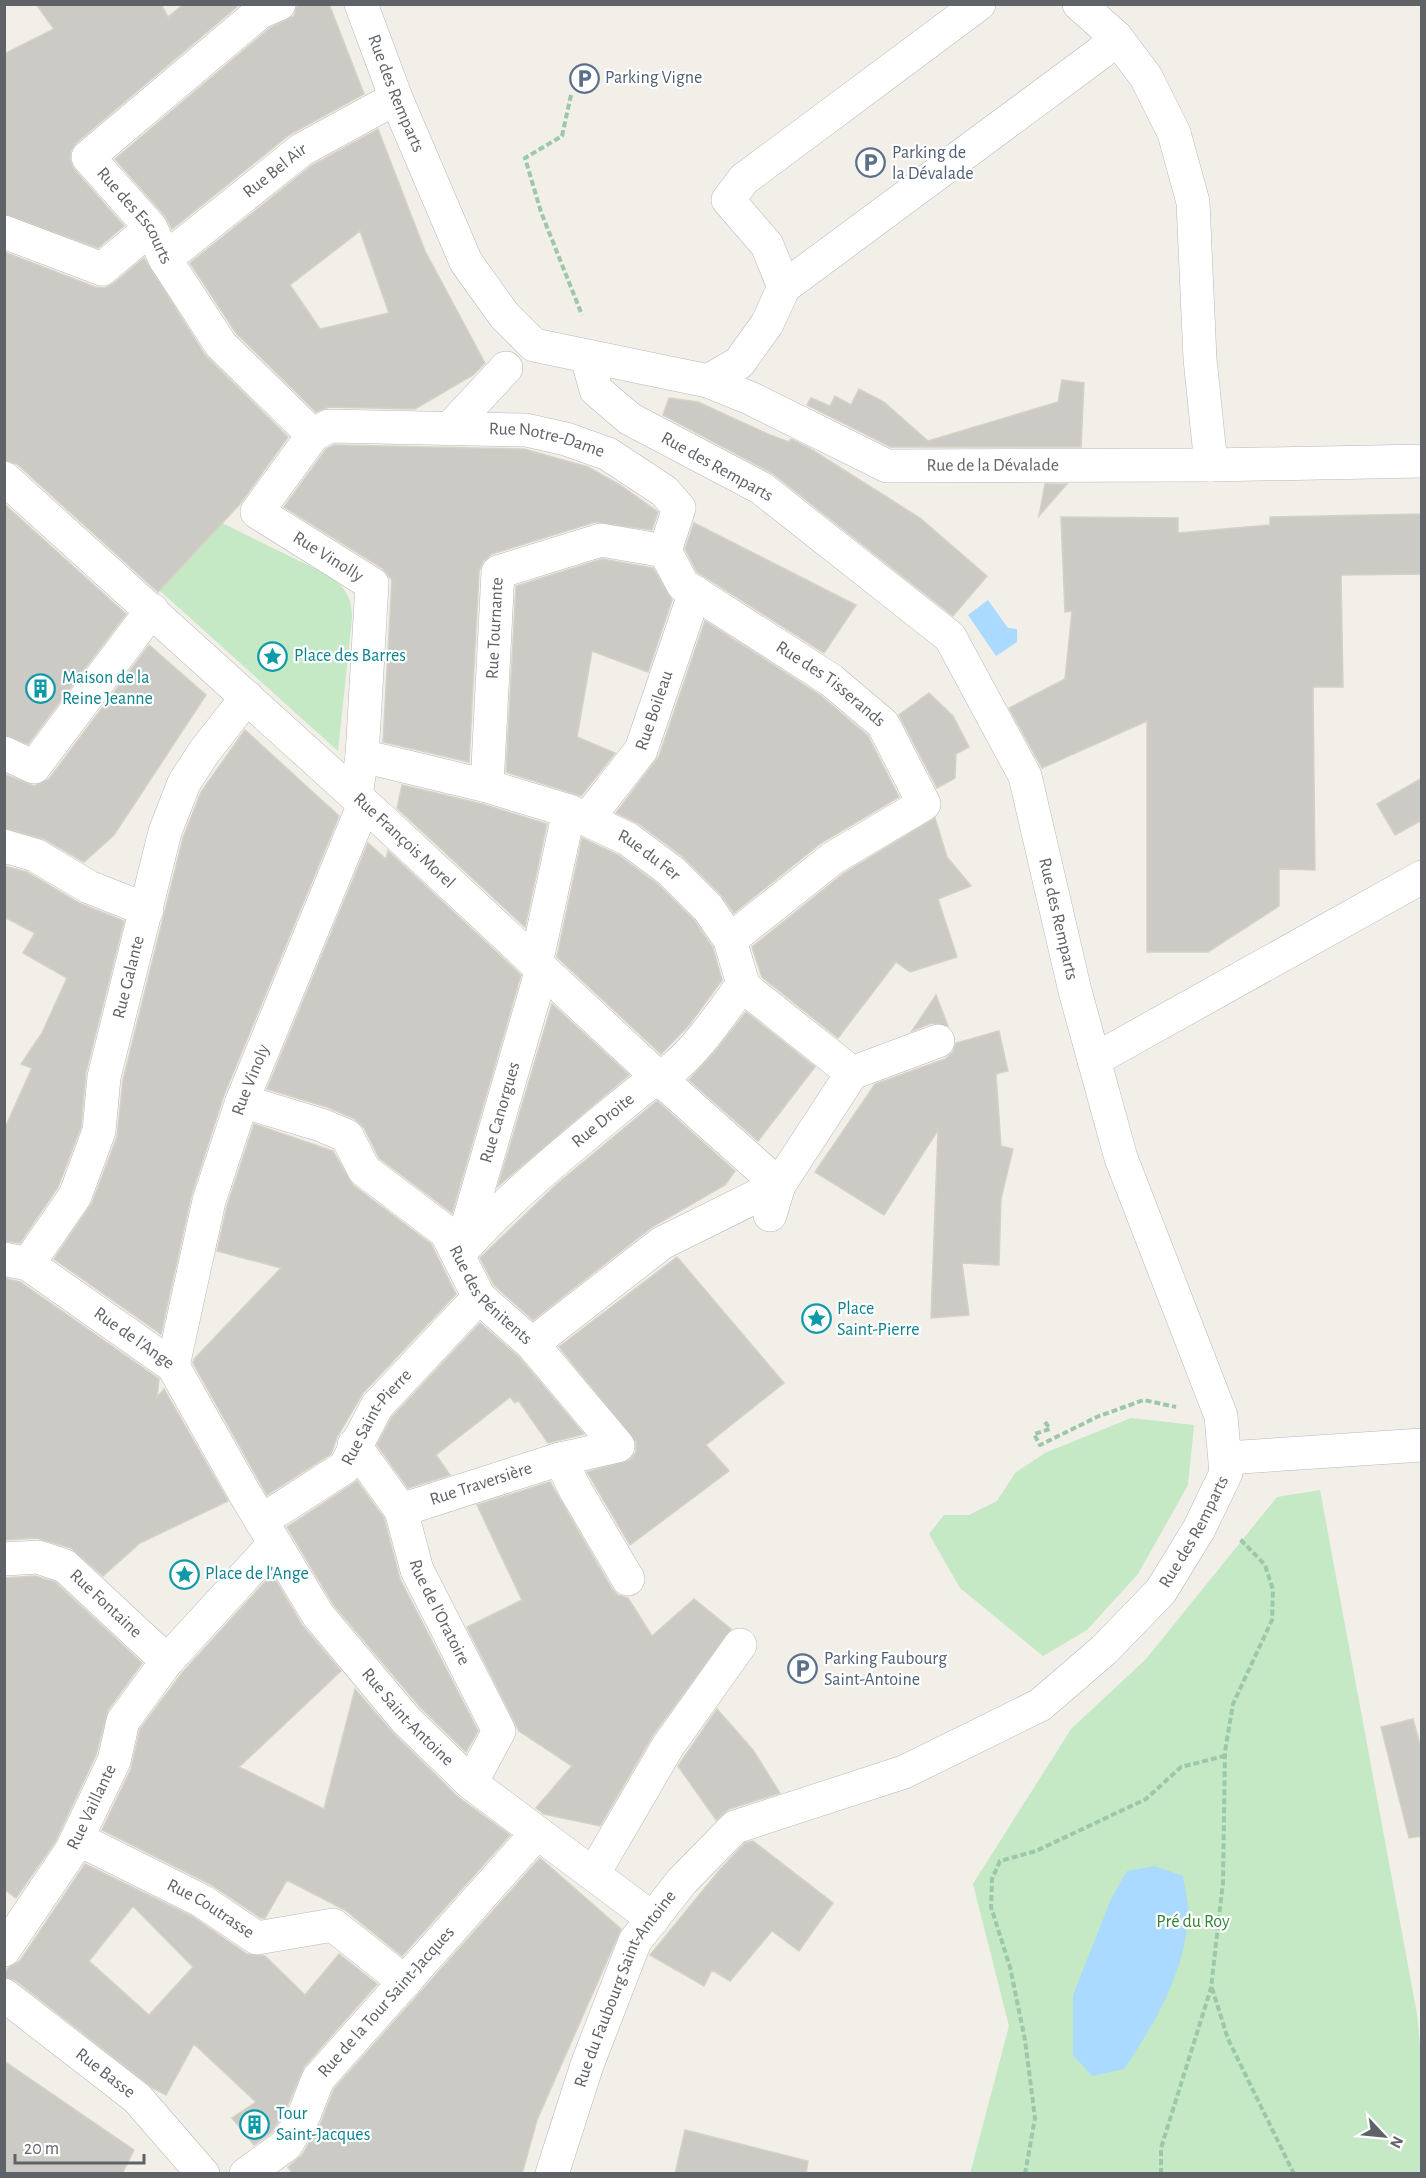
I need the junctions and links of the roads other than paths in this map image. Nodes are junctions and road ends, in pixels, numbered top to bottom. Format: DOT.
graph roads {
  1 [pos="279,4"];
  2 [pos="361,4"];
  3 [pos="979,4"];
  4 [pos="1079,4"];
  5 [pos="1116,37"];
  6 [pos="396,98"];
  7 [pos="151,228"];
  8 [pos="4,232"];
  9 [pos="165,259"];
  10 [pos="784,287"];
  11 [pos="587,357"];
  12 [pos="506,368"];
  13 [pos="708,381"];
  14 [pos="450,428"];
  15 [pos="314,435"];
  16 [pos="1422,460"];
  17 [pos="1211,465"];
  18 [pos="4,478"];
  19 [pos="665,550"];
  20 [pos="689,588"];
  21 [pos="152,610"];
  22 [pos="247,697"];
  23 [pos="4,753"];
  24 [pos="362,756"];
  25 [pos="487,786"];
  26 [pos="360,800"];
  27 [pos="578,814"];
  28 [pos="4,846"];
  29 [pos="1422,877"];
  30 [pos="147,910"];
  31 [pos="730,940"];
  32 [pos="539,967"];
  33 [pos="743,984"];
  34 [pos="938,1041"];
  35 [pos="1094,1060"];
  36 [pos="852,1073"];
  37 [pos="659,1078"];
  38 [pos="242,1101"];
  39 [pos="774,1200"];
  40 [pos="458,1255"];
  41 [pos="16,1262"];
  42 [pos="479,1297"];
  43 [pos="532,1344"];
  44 [pos="173,1366"];
  45 [pos="354,1445"];
  46 [pos="1422,1445"];
  47 [pos="1226,1458"];
  48 [pos="560,1459"];
  49 [pos="401,1510"];
  50 [pos="267,1532"];
  51 [pos="4,1559"];
  52 [pos="628,1579"];
  53 [pos="740,1645"];
  54 [pos="166,1661"];
  55 [pos="471,1783"];
  56 [pos="735,1827"];
  57 [pos="536,1834"];
  58 [pos="78,1839"];
  59 [pos="594,1873"];
  60 [pos="653,1919"];
  61 [pos="4,1950"];
  62 [pos="405,1982"];
  63 [pos="4,1995"];
  64 [pos="198,2169"];
  65 [pos="246,2174"];
  66 [pos="552,2174"];
  1 -- 7 [label="street, Rue des Escourts"];
  2 -- 6 [label="street, Rue des Remparts"];
  3 -- 10 [label="street"];
  4 -- 5 [label="street"];
  5 -- 10 [label="street"];
  5 -- 17 [label="street"];
  6 -- 9 [label="street, Rue Bel Air"];
  6 -- 11 [label="street, Rue des Remparts"];
  7 -- 8 [label="street"];
  7 -- 9 [label="street, Rue des Escourts"];
  9 -- 15 [label="street, Rue des Escourts"];
  10 -- 13 [label="street"];
  11 -- 13 [label="street, Rue de la Dévalade"];
  11 -- 35 [label="street, Rue des Remparts"];
  12 -- 14 [label="street"];
  13 -- 17 [label="street, Rue de la Dévalade"];
  14 -- 15 [label="street, Rue Notre-Dame"];
  14 -- 19 [label="street, Rue Notre-Dame"];
  15 -- 24 [label="street, Rue Vinolly"];
  16 -- 17 [label="street, Rue de la Dévalade"];
  18 -- 21 [label="street, Rue François Morel"];
  19 -- 20 [label="street"];
  19 -- 25 [label="street, Rue Tournante"];
  20 -- 27 [label="street, Rue Boileau"];
  20 -- 31 [label="street, Rue des Tisserands"];
  21 -- 22 [label="street, Rue François Morel"];
  21 -- 23 [label="street"];
  22 -- 26 [label="street, Rue François Morel"];
  22 -- 30 [label="street, Rue Galante"];
  24 -- 25 [label="street, Rue du Fer"];
  24 -- 26 [label="street, Rue Vinolly"];
  25 -- 27 [label="street, Rue du Fer"];
  26 -- 32 [label="street, Rue François Morel"];
  26 -- 38 [label="street, Rue Vinoly"];
  27 -- 31 [label="street, Rue du Fer"];
  27 -- 32 [label="street, Rue Canorgues"];
  28 -- 30 [label="street"];
  29 -- 35 [label="street"];
  30 -- 41 [label="street, Rue Galante"];
  31 -- 33 [label="street, Rue du Fer"];
  32 -- 37 [label="street, Rue François Morel"];
  32 -- 40 [label="street, Rue Canorgues"];
  33 -- 36 [label="street"];
  33 -- 37 [label="street, Rue Droite"];
  34 -- 36 [label="street"];
  35 -- 47 [label="street, Rue des Remparts"];
  36 -- 39 [label="street"];
  37 -- 39 [label="street, Rue François Morel"];
  37 -- 40 [label="street, Rue Droite"];
  38 -- 40 [label="street, Rue des Pénitents"];
  38 -- 44 [label="street, Rue Vinoly"];
  39 -- 43 [label="street"];
  40 -- 42 [label="street, Rue des Pénitents"];
  41 -- 44 [label="street, Rue de l'Ange"];
  42 -- 43 [label="street, Rue des Pénitents"];
  42 -- 45 [label="street, Rue Saint-Pierre"];
  43 -- 48 [label="street, Rue des Pénitents"];
  44 -- 50 [label="street, Rue de l'Ange"];
  45 -- 49 [label="street, Rue de l'Oratoire"];
  45 -- 50 [label="street, Rue Saint-Pierre"];
  46 -- 47 [label="street"];
  47 -- 56 [label="street, Rue des Remparts"];
  48 -- 49 [label="street, Rue Traversière"];
  48 -- 52 [label="street"];
  49 -- 55 [label="street, Rue de l'Oratoire"];
  50 -- 54 [label="street, Rue Saint-Pierre"];
  50 -- 55 [label="street, Rue Saint-Antoine"];
  51 -- 54 [label="street, Rue Fontaine"];
  53 -- 59 [label="street"];
  54 -- 58 [label="street, Rue Vaillante"];
  55 -- 57 [label="street, Rue Saint-Antoine"];
  56 -- 60 [label="street, Rue du Faubourg Saint-Antoine"];
  57 -- 59 [label="street, Rue Saint-Antoine"];
  57 -- 62 [label="street, Rue de la Tour Saint-Jacques"];
  58 -- 61 [label="street, Rue Vaillante"];
  58 -- 62 [label="street, Rue Coutrasse"];
  59 -- 60 [label="street, Rue Saint-Antoine"];
  60 -- 66 [label="street, Rue du Faubourg Saint-Antoine"];
  62 -- 65 [label="street, Rue de la Tour Saint-Jacques"];
  63 -- 64 [label="street, Rue Basse"];
}
